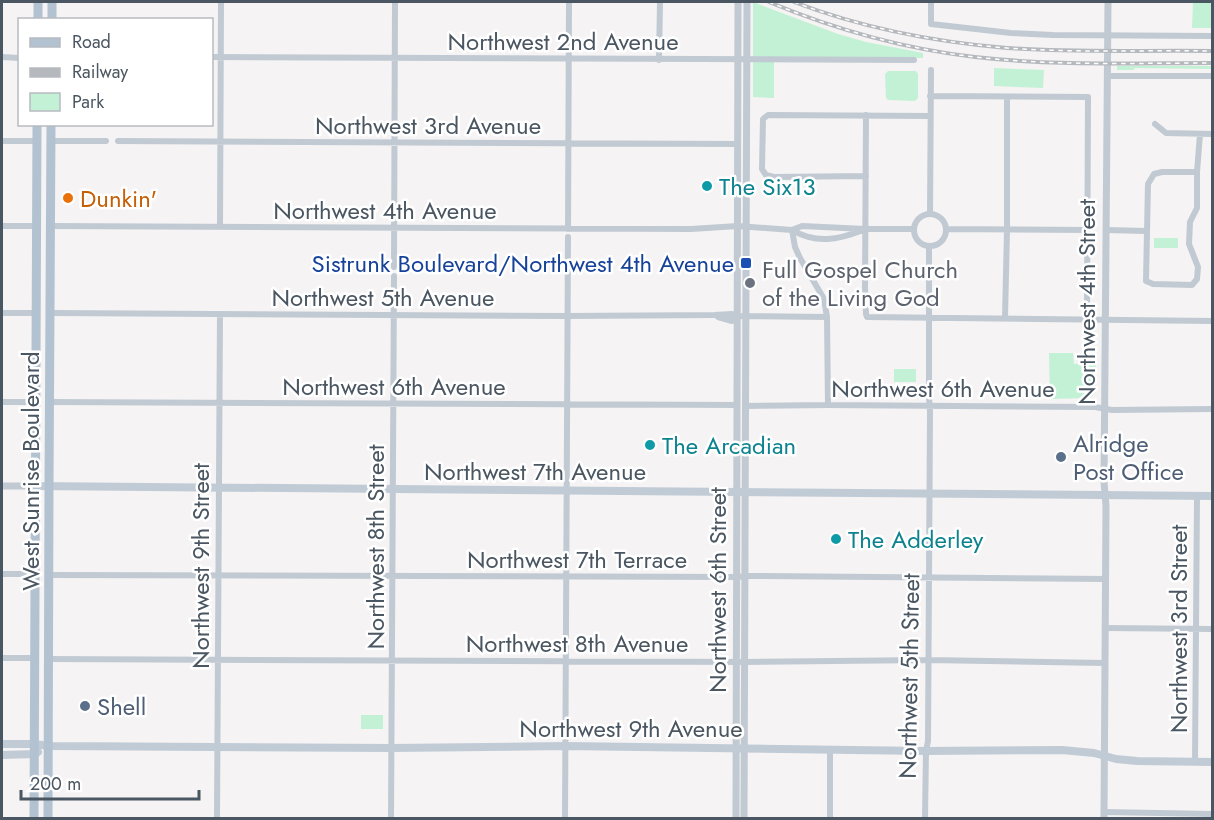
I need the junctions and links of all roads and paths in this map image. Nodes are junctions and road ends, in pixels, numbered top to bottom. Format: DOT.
graph roads {
  1 [pos="38,2"];
  2 [pos="52,2"];
  3 [pos="221,2"];
  4 [pos="395,2"];
  5 [pos="568,2"];
  6 [pos="660,2"];
  7 [pos="738,2"];
  8 [pos="747,2"];
  9 [pos="931,2"];
  10 [pos="1108,2"];
  11 [pos="38,18"];
  12 [pos="52,18"];
  13 [pos="1108,35"];
  14 [pos="1212,36"];
  15 [pos="2,57"];
  16 [pos="213,57"];
  17 [pos="221,57"];
  18 [pos="18,58"];
  19 [pos="395,58"];
  20 [pos="569,59"];
  21 [pos="659,60"];
  22 [pos="742,60"];
  23 [pos="914,60"];
  24 [pos="931,70"];
  25 [pos="1107,76"];
  26 [pos="1212,76"];
  27 [pos="930,96"];
  28 [pos="1006,97"];
  29 [pos="866,115"];
  30 [pos="930,116"];
  31 [pos="1155,124"];
  32 [pos="37,126"];
  33 [pos="51,126"];
  34 [pos="1200,134"];
  35 [pos="1212,134"];
  36 [pos="2,141"];
  37 [pos="37,141"];
  38 [pos="51,141"];
  39 [pos="106,141"];
  40 [pos="118,141"];
  41 [pos="220,142"];
  42 [pos="395,143"];
  43 [pos="568,143"];
  44 [pos="738,144"];
  45 [pos="1197,172"];
  46 [pos="866,176"];
  47 [pos="930,214"];
  48 [pos="2,226"];
  49 [pos="36,226"];
  50 [pos="51,226"];
  51 [pos="220,226"];
  52 [pos="742,226"];
  53 [pos="394,228"];
  54 [pos="720,228"];
  55 [pos="568,229"];
  56 [pos="865,229"];
  57 [pos="913,229"];
  58 [pos="792,230"];
  59 [pos="946,230"];
  60 [pos="1007,230"];
  61 [pos="1088,230"];
  62 [pos="1106,230"];
  63 [pos="1146,231"];
  64 [pos="738,235"];
  65 [pos="568,237"];
  66 [pos="929,247"];
  67 [pos="394,267"];
  68 [pos="394,276"];
  69 [pos="37,296"];
  70 [pos="2,313"];
  71 [pos="36,313"];
  72 [pos="51,314"];
  73 [pos="220,314"];
  74 [pos="394,315"];
  75 [pos="567,316"];
  76 [pos="737,316"];
  77 [pos="746,316"];
  78 [pos="827,317"];
  79 [pos="929,317"];
  80 [pos="1005,318"];
  81 [pos="1087,319"];
  82 [pos="1106,320"];
  83 [pos="1212,321"];
  84 [pos="2,402"];
  85 [pos="36,402"];
  86 [pos="50,402"];
  87 [pos="219,403"];
  88 [pos="394,404"];
  89 [pos="566,405"];
  90 [pos="737,405"];
  91 [pos="828,405"];
  92 [pos="745,406"];
  93 [pos="930,406"];
  94 [pos="1106,409"];
  95 [pos="1212,409"];
  96 [pos="2,486"];
  97 [pos="35,486"];
  98 [pos="49,486"];
  99 [pos="218,488"];
  100 [pos="394,489"];
  101 [pos="566,490"];
  102 [pos="741,492"];
  103 [pos="930,493"];
  104 [pos="1105,495"];
  105 [pos="1197,496"];
  106 [pos="1212,496"];
  107 [pos="2,574"];
  108 [pos="35,574"];
  109 [pos="49,575"];
  110 [pos="219,576"];
  111 [pos="745,576"];
  112 [pos="393,577"];
  113 [pos="566,577"];
  114 [pos="736,577"];
  115 [pos="929,578"];
  116 [pos="1105,579"];
  117 [pos="1105,628"];
  118 [pos="1195,629"];
  119 [pos="1212,629"];
  120 [pos="2,658"];
  121 [pos="36,658"];
  122 [pos="49,659"];
  123 [pos="218,660"];
  124 [pos="392,660"];
  125 [pos="928,660"];
  126 [pos="565,661"];
  127 [pos="736,662"];
  128 [pos="744,662"];
  129 [pos="1105,663"];
  130 [pos="2,744"];
  131 [pos="49,746"];
  132 [pos="218,746"];
  133 [pos="566,746"];
  134 [pos="391,748"];
  135 [pos="740,748"];
  136 [pos="35,749"];
  137 [pos="830,750"];
  138 [pos="926,751"];
  139 [pos="2,755"];
  140 [pos="1104,755"];
  141 [pos="1195,762"];
  142 [pos="1212,762"];
  143 [pos="1212,814"];
  144 [pos="1104,815"];
  145 [pos="34,819"];
  146 [pos="48,819"];
  147 [pos="217,819"];
  148 [pos="391,819"];
  149 [pos="565,819"];
  150 [pos="736,819"];
  151 [pos="744,819"];
  152 [pos="830,819"];
  153 [pos="925,819"];
  1 -- 11 [label="main road"];
  2 -- 12 [label="main road"];
  3 -- 17 [label="street"];
  4 -- 19 [label="street"];
  5 -- 20 [label="street"];
  6 -- 21 [label="street"];
  7 -- 22 [label="street, Northwest 6th Street"];
  8 -- 22 [label="street, Northwest 6th Street"];
  9 -- 13 [label="street"];
  10 -- 13 [label="street, Northwest 4th Street"];
  13 -- 14 [label="street"];
  13 -- 25 [label="street, Northwest 4th Street"];
  15 -- 18 [label="street"];
  16 -- 17 [label="street, Northwest 2nd Avenue"];
  17 -- 19 [label="street, Northwest 2nd Avenue"];
  17 -- 41 [label="street"];
  19 -- 20 [label="street, Northwest 2nd Avenue"];
  19 -- 42 [label="street"];
  20 -- 21 [label="street, Northwest 2nd Avenue"];
  20 -- 43 [label="street"];
  21 -- 22 [label="street, Northwest 2nd Avenue"];
  22 -- 23 [label="street, Northwest 2nd Avenue"];
  22 -- 44 [label="street, Northwest 6th Street"];
  22 -- 52 [label="street, Northwest 6th Street"];
  24 -- 27 [label="street"];
  25 -- 26 [label="street"];
  25 -- 62 [label="street, Northwest 4th Street"];
  27 -- 28 [label="street"];
  27 -- 30 [label="street"];
  28 -- 60 [label="street"];
  28 -- 61 [label="street"];
  29 -- 30 [label="street"];
  29 -- 46 [label="street"];
  29 -- 46 [label="street"];
  30 -- 47 [label="street"];
  31 -- 34 [label="street"];
  32 -- 37 [label="main road, West Sunrise Boulevard"];
  33 -- 38 [label="main road, West Sunrise Boulevard"];
  34 -- 35 [label="street"];
  34 -- 45 [label="street"];
  36 -- 37 [label="street"];
  37 -- 49 [label="main road, West Sunrise Boulevard"];
  38 -- 39 [label="street"];
  38 -- 50 [label="main road, West Sunrise Boulevard"];
  40 -- 41 [label="street, Northwest 3rd Avenue"];
  41 -- 42 [label="street, Northwest 3rd Avenue"];
  41 -- 51 [label="street"];
  42 -- 43 [label="street, Northwest 3rd Avenue"];
  42 -- 53 [label="street"];
  43 -- 44 [label="street, Northwest 3rd Avenue"];
  43 -- 55 [label="street"];
  44 -- 52 [label="street, Northwest 6th Street"];
  45 -- 63 [label="street"];
  45 -- 63 [label="street"];
  46 -- 56 [label="street"];
  47 -- 57 [label="street"];
  47 -- 59 [label="street"];
  48 -- 49 [label="street"];
  49 -- 69 [label="main road, West Sunrise Boulevard"];
  50 -- 51 [label="street, Northwest 4th Avenue"];
  50 -- 72 [label="main road, West Sunrise Boulevard"];
  51 -- 53 [label="street, Northwest 4th Avenue"];
  52 -- 54 [label="street, Northwest 4th Avenue"];
  52 -- 58 [label="street, Northwest 4th Avenue"];
  52 -- 64 [label="street, Northwest 6th Street"];
  52 -- 77 [label="street, Northwest 6th Street"];
  53 -- 55 [label="street, Northwest 4th Avenue"];
  53 -- 67 [label="street"];
  54 -- 55 [label="street, Northwest 4th Avenue"];
  54 -- 64 [label="street, Northwest 4th Avenue"];
  56 -- 57 [label="street, Northwest 4th Avenue"];
  56 -- 58 [label="street, Northwest 4th Avenue"];
  56 -- 58 [label="street, Northwest 4th Avenue"];
  56 -- 79 [label="street"];
  57 -- 66 [label="street"];
  58 -- 78 [label="street"];
  59 -- 60 [label="street"];
  59 -- 66 [label="street"];
  60 -- 61 [label="street"];
  60 -- 80 [label="street"];
  61 -- 81 [label="street"];
  62 -- 63 [label="street"];
  62 -- 82 [label="street, Northwest 4th Street"];
  64 -- 76 [label="street, Northwest 6th Street"];
  65 -- 75 [label="street"];
  66 -- 79 [label="street, Northwest 5th Street"];
  68 -- 74 [label="street, Northwest 8th Street"];
  69 -- 71 [label="main road, West Sunrise Boulevard"];
  69 -- 72 [label="main road"];
  70 -- 71 [label="street"];
  71 -- 85 [label="main road, West Sunrise Boulevard"];
  72 -- 73 [label="street, Northwest 5th Avenue"];
  72 -- 86 [label="main road, West Sunrise Boulevard"];
  73 -- 74 [label="street, Northwest 5th Avenue"];
  73 -- 87 [label="street, Northwest 9th Street"];
  74 -- 75 [label="street, Northwest 5th Avenue"];
  74 -- 88 [label="street, Northwest 8th Street"];
  75 -- 76 [label="street, Northwest 5th Avenue"];
  75 -- 89 [label="street"];
  76 -- 77 [label="street, Northwest 5th Avenue"];
  76 -- 90 [label="street, Northwest 6th Street"];
  77 -- 78 [label="street, Northwest 5th Avenue"];
  77 -- 92 [label="street, Northwest 6th Street"];
  78 -- 91 [label="street"];
  79 -- 80 [label="street"];
  79 -- 93 [label="street, Northwest 5th Street"];
  80 -- 81 [label="street"];
  81 -- 82 [label="street"];
  82 -- 83 [label="street"];
  82 -- 94 [label="street, Northwest 4th Street"];
  84 -- 85 [label="street"];
  85 -- 97 [label="main road, West Sunrise Boulevard"];
  86 -- 87 [label="street, Northwest 6th Avenue"];
  86 -- 98 [label="main road, West Sunrise Boulevard"];
  87 -- 88 [label="street, Northwest 6th Avenue"];
  87 -- 99 [label="street, Northwest 9th Street"];
  88 -- 89 [label="street, Northwest 6th Avenue"];
  88 -- 100 [label="street, Northwest 8th Street"];
  89 -- 90 [label="street, Northwest 6th Avenue"];
  89 -- 101 [label="street"];
  90 -- 102 [label="street, Northwest 6th Street"];
  91 -- 92 [label="street, Northwest 6th Avenue"];
  91 -- 93 [label="street, Northwest 6th Avenue"];
  92 -- 102 [label="street, Northwest 6th Street"];
  93 -- 94 [label="street, Northwest 6th Avenue"];
  93 -- 103 [label="street, Northwest 5th Street"];
  94 -- 95 [label="street, Northwest 6th Avenue"];
  94 -- 104 [label="street, Northwest 4th Street"];
  96 -- 97 [label="street, Northwest 7th Avenue"];
  97 -- 98 [label="main road, Northwest 7th Avenue"];
  97 -- 108 [label="main road, West Sunrise Boulevard"];
  98 -- 99 [label="main road, Northwest 7th Avenue"];
  98 -- 109 [label="main road, West Sunrise Boulevard"];
  99 -- 100 [label="main road, Northwest 7th Avenue"];
  99 -- 110 [label="street, Northwest 9th Street"];
  100 -- 101 [label="main road, Northwest 7th Avenue"];
  100 -- 112 [label="street, Northwest 8th Street"];
  101 -- 102 [label="main road, Northwest 7th Avenue"];
  101 -- 113 [label="street"];
  102 -- 103 [label="main road, Northwest 7th Avenue"];
  102 -- 111 [label="street, Northwest 6th Street"];
  102 -- 114 [label="street, Northwest 6th Street"];
  103 -- 104 [label="main road, Northwest 7th Avenue"];
  103 -- 115 [label="street, Northwest 5th Street"];
  104 -- 105 [label="main road, Northwest 7th Avenue"];
  104 -- 116 [label="street, Northwest 4th Street"];
  105 -- 106 [label="main road, Northwest 7th Avenue"];
  105 -- 118 [label="street, Northwest 3rd Street"];
  107 -- 108 [label="street"];
  108 -- 121 [label="main road, West Sunrise Boulevard"];
  109 -- 110 [label="street, Northwest 7th Terrace"];
  109 -- 122 [label="main road, West Sunrise Boulevard"];
  110 -- 112 [label="street, Northwest 7th Terrace"];
  110 -- 123 [label="street, Northwest 9th Street"];
  111 -- 114 [label="street, Northwest 7th Terrace"];
  111 -- 115 [label="street, Northwest 7th Terrace"];
  111 -- 128 [label="street, Northwest 6th Street"];
  112 -- 113 [label="street, Northwest 7th Terrace"];
  112 -- 124 [label="street, Northwest 8th Street"];
  113 -- 114 [label="street, Northwest 7th Terrace"];
  113 -- 126 [label="street"];
  114 -- 127 [label="street, Northwest 6th Street"];
  115 -- 116 [label="street, Northwest 7th Terrace"];
  115 -- 125 [label="street, Northwest 5th Street"];
  116 -- 117 [label="street, Northwest 4th Street"];
  117 -- 118 [label="street"];
  117 -- 129 [label="street, Northwest 4th Street"];
  118 -- 119 [label="street"];
  118 -- 141 [label="street, Northwest 3rd Street"];
  120 -- 121 [label="street"];
  121 -- 136 [label="main road, West Sunrise Boulevard"];
  122 -- 123 [label="street, Northwest 8th Avenue"];
  122 -- 131 [label="main road, West Sunrise Boulevard"];
  123 -- 124 [label="street, Northwest 8th Avenue"];
  123 -- 132 [label="street, Northwest 9th Street"];
  124 -- 126 [label="street, Northwest 8th Avenue"];
  124 -- 134 [label="street, Northwest 8th Street"];
  125 -- 128 [label="street, Northwest 8th Avenue"];
  125 -- 129 [label="street, Northwest 8th Avenue"];
  125 -- 138 [label="street, Northwest 5th Street"];
  126 -- 127 [label="street, Northwest 8th Avenue"];
  126 -- 133 [label="street"];
  127 -- 128 [label="street, Northwest 8th Avenue"];
  127 -- 135 [label="street, Northwest 6th Street"];
  128 -- 135 [label="street, Northwest 6th Street"];
  129 -- 140 [label="street, Northwest 4th Street"];
  130 -- 136 [label="main road, Northwest 9th Avenue"];
  131 -- 132 [label="main road, Northwest 9th Avenue"];
  131 -- 136 [label="main road, Northwest 9th Avenue"];
  131 -- 146 [label="main road, West Sunrise Boulevard"];
  132 -- 134 [label="main road, Northwest 9th Avenue"];
  132 -- 147 [label="street, Northwest 9th Street"];
  133 -- 134 [label="main road, Northwest 9th Avenue"];
  133 -- 135 [label="main road, Northwest 9th Avenue"];
  133 -- 149 [label="street"];
  134 -- 148 [label="street, Northwest 8th Street"];
  135 -- 137 [label="main road, Northwest 9th Avenue"];
  135 -- 150 [label="street, Northwest 6th Street"];
  135 -- 151 [label="street, Northwest 6th Street"];
  136 -- 139 [label="main road, Northwest 9th Avenue"];
  136 -- 145 [label="main road, West Sunrise Boulevard"];
  137 -- 138 [label="main road, Northwest 9th Avenue"];
  137 -- 152 [label="street"];
  138 -- 140 [label="main road, Northwest 9th Avenue"];
  138 -- 153 [label="street, Northwest 5th Street"];
  140 -- 141 [label="main road, Northwest 9th Avenue"];
  140 -- 144 [label="street, Northwest 4th Street"];
  141 -- 142 [label="main road, Northwest 9th Avenue"];
  143 -- 144 [label="street"];
}
